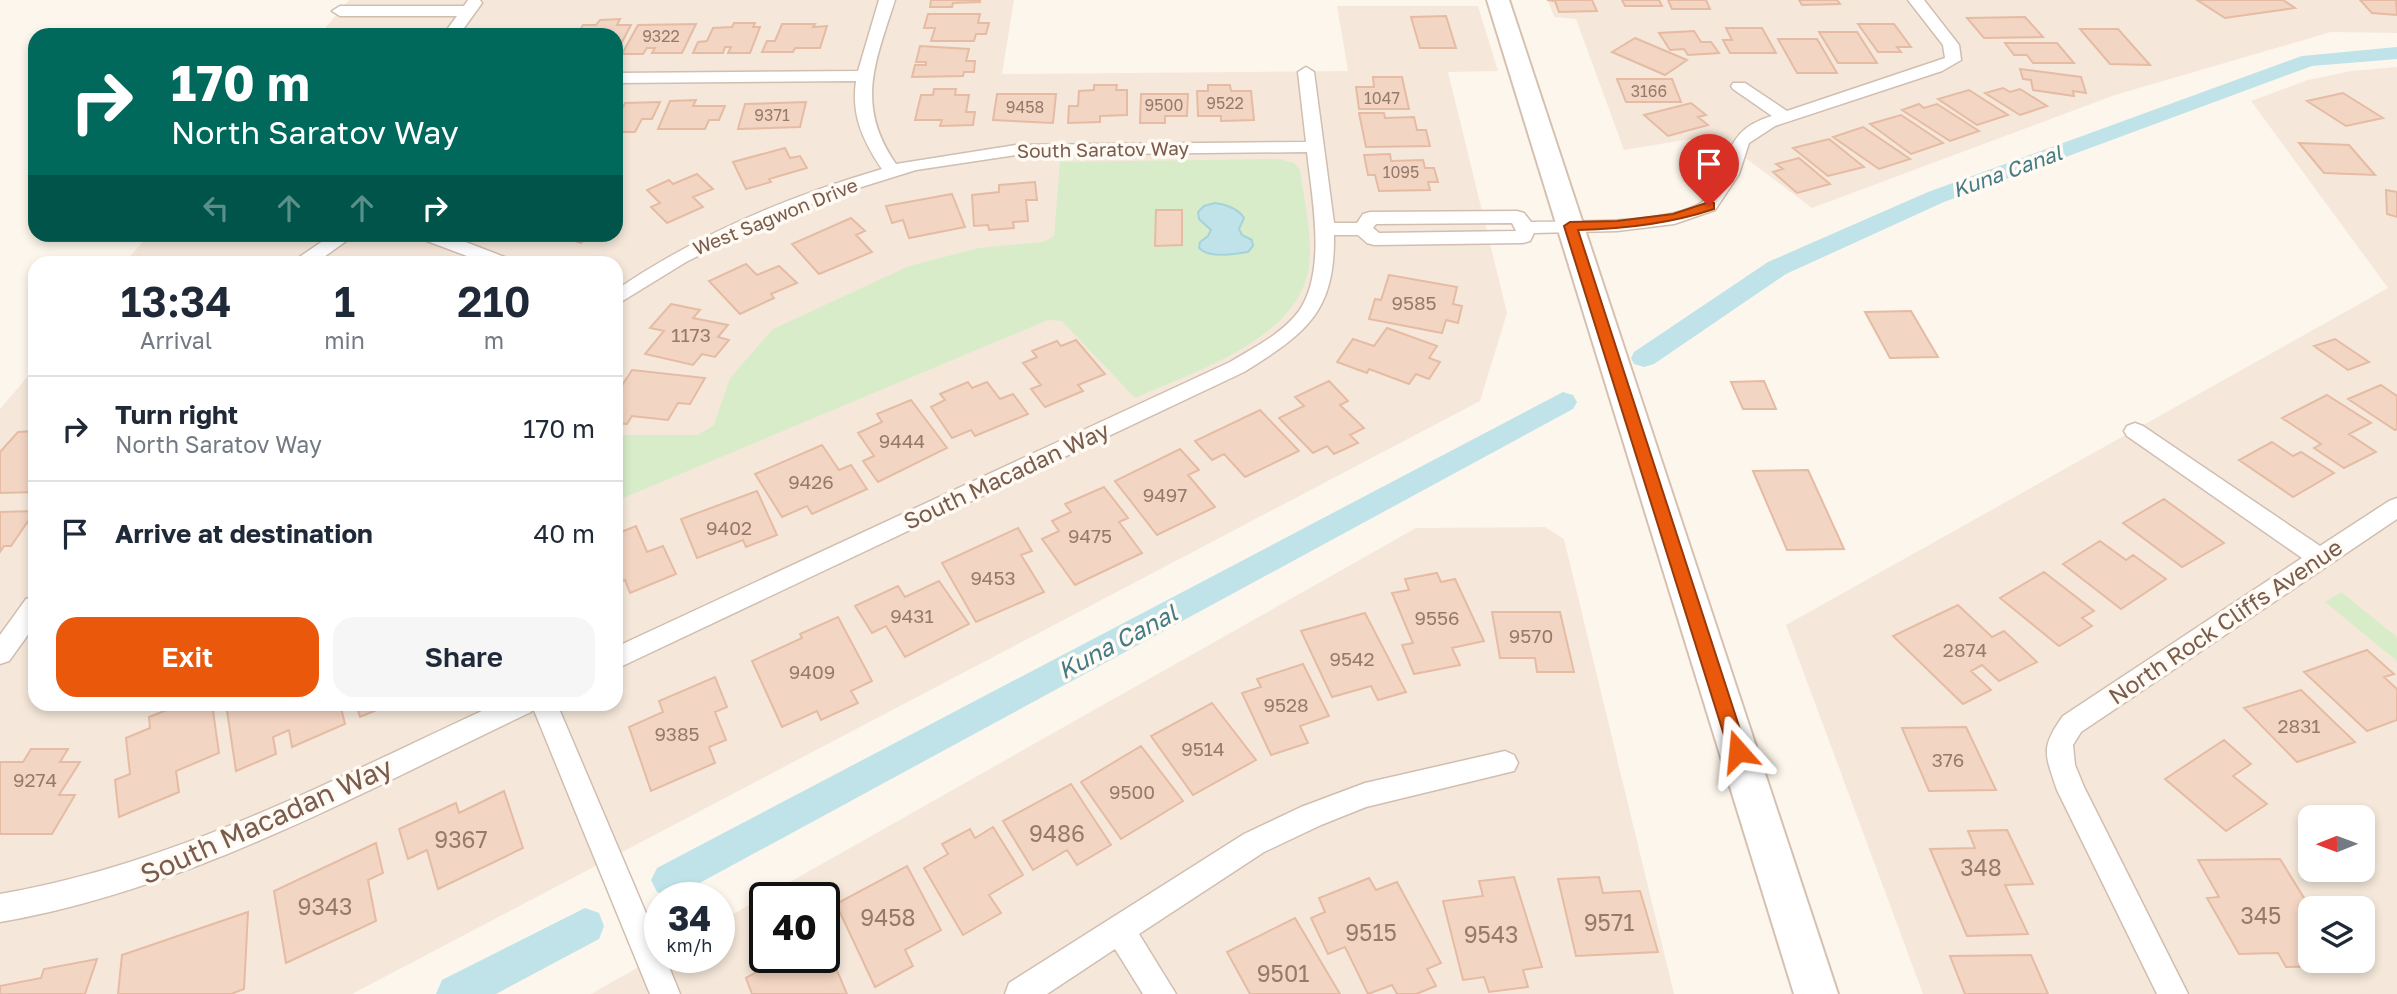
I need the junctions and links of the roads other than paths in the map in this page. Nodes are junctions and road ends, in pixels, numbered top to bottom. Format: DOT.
graph roads {
  1 [pos="887,0"];
  2 [pos="1498,0"];
  3 [pos="1916,0"];
  4 [pos="472,5"];
  5 [pos="340,11"];
  6 [pos="456,28"];
  7 [pos="1306,72"];
  8 [pos="864,76"];
  9 [pos="623,78"];
  10 [pos="1739,86"];
  11 [pos="1785,117"];
  12 [pos="1315,147"];
  13 [pos="892,171"];
  14 [pos="1570,226"];
  15 [pos="1325,229"];
  16 [pos="335,242"];
  17 [pos="447,242"];
  18 [pos="314,256"];
  19 [pos="484,256"];
  20 [pos="623,294"];
  21 [pos="2134,431"];
  22 [pos="2397,507"];
  23 [pos="2319,558"];
  24 [pos="28,616"];
  25 [pos="0,654"];
  26 [pos="623,656"];
  27 [pos="507,711"];
  28 [pos="547,711"];
  29 [pos="1506,762"];
  30 [pos="0,908"];
  31 [pos="1120,931"];
  32 [pos="665,994"];
  33 [pos="1020,994"];
  34 [pos="1161,994"];
  35 [pos="1816,994"];
  36 [pos="2173,994"];
  1 -- 8 [label="street"];
  2 -- 14 [label="street"];
  3 -- 11 [label="street"];
  4 -- 5 [label="street"];
  4 -- 6 [label="street"];
  7 -- 12 [label="street"];
  8 -- 9 [label="street"];
  8 -- 13 [label="street"];
  10 -- 11 [label="street"];
  11 -- 14 [label="street"];
  12 -- 13 [label="street, South Saratov Way"];
  12 -- 15 [label="street"];
  13 -- 20 [label="street, West Sagwon Drive"];
  14 -- 15 [label="street"];
  14 -- 35 [label="street"];
  15 -- 26 [label="street, South Macadan Way"];
  16 -- 18 [label="street"];
  17 -- 19 [label="street"];
  21 -- 23 [label="street"];
  22 -- 23 [label="street, North Rock Cliffs Avenue"];
  23 -- 36 [label="street, North Rock Cliffs Avenue"];
  24 -- 25 [label="street"];
  27 -- 30 [label="street, South Macadan Way"];
  28 -- 32 [label="street"];
  29 -- 31 [label="street"];
  31 -- 33 [label="street"];
  31 -- 34 [label="street"];
}
